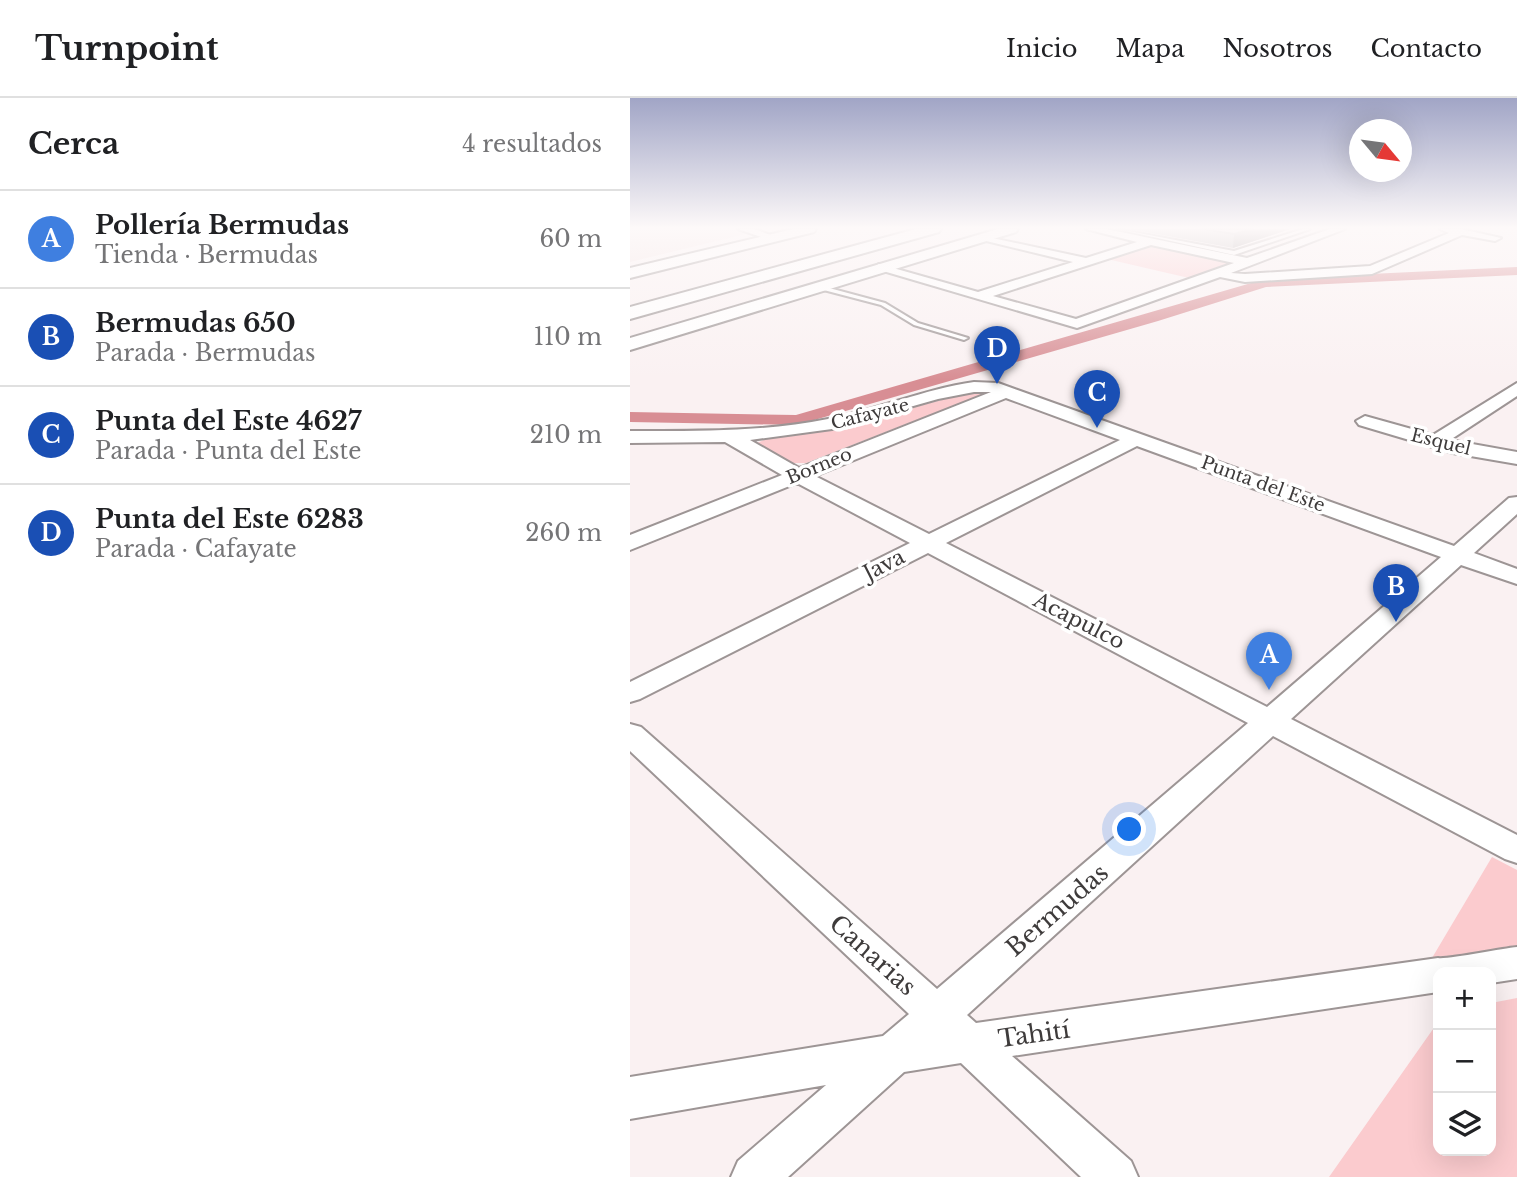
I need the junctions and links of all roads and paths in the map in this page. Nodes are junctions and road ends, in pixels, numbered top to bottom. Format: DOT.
graph roads {
  1 [pos="693,279"];
  2 [pos="751,279"];
  3 [pos="843,279"];
  4 [pos="920,279"];
  5 [pos="1032,279"];
  6 [pos="1202,279"];
  7 [pos="818,287"];
  8 [pos="630,296"];
  9 [pos="979,296"];
  10 [pos="630,313"];
  11 [pos="964,338"];
  12 [pos="630,344"];
  13 [pos="1517,388"];
  14 [pos="1009,391"];
  15 [pos="1365,421"];
  16 [pos="729,436"];
  17 [pos="630,437"];
  18 [pos="675,437"];
  19 [pos="1138,438"];
  20 [pos="1435,442"];
  21 [pos="630,457"];
  22 [pos="1517,458"];
  23 [pos="797,475"];
  24 [pos="1517,503"];
  25 [pos="630,543"];
  26 [pos="928,543"];
  27 [pos="1458,555"];
  28 [pos="1517,576"];
  29 [pos="630,693"];
  30 [pos="1271,721"];
  31 [pos="630,734"];
  32 [pos="1517,850"];
  33 [pos="1517,963"];
  34 [pos="1489,967"];
  35 [pos="1433,976"];
  36 [pos="938,1015"];
  37 [pos="969,1043"];
  38 [pos="893,1054"];
  39 [pos="630,1098"];
  40 [pos="754,1177"];
  41 [pos="1115,1177"];
  1 -- 8 [label="highway"];
  2 -- 10 [label="highway"];
  3 -- 7 [label="street"];
  4 -- 9 [label="street"];
  5 -- 9 [label="street"];
  6 -- 9 [label="street"];
  7 -- 11 [label="lane"];
  7 -- 12 [label="street"];
  13 -- 20 [label="street"];
  14 -- 16 [label="street, Cafayate"];
  14 -- 19 [label="street, Punta del Este"];
  14 -- 23 [label="street, Borneo"];
  15 -- 20 [label="street, Esquel"];
  16 -- 18 [label="street"];
  16 -- 23 [label="street, Acapulco"];
  17 -- 18 [label="street"];
  18 -- 21 [label="street"];
  19 -- 26 [label="street, Java"];
  19 -- 27 [label="street, Punta del Este"];
  20 -- 22 [label="street, Esquel"];
  23 -- 25 [label="street, Borneo"];
  23 -- 26 [label="street, Acapulco"];
  24 -- 27 [label="street, Bermudas"];
  26 -- 29 [label="street, Java"];
  26 -- 30 [label="street, Acapulco"];
  27 -- 28 [label="street, Punta del Este"];
  27 -- 30 [label="street, Bermudas"];
  30 -- 32 [label="street, Acapulco"];
  30 -- 36 [label="street, Bermudas"];
  31 -- 36 [label="street, Canarias"];
  33 -- 34 [label="street"];
  35 -- 37 [label="street, Tahití"];
  36 -- 37 [label="street, Canarias"];
  36 -- 38 [label="street, Bermudas"];
  37 -- 38 [label="street, Tahití"];
  37 -- 41 [label="street, Canarias"];
  38 -- 39 [label="street, Tahití"];
  38 -- 40 [label="street, Bermudas"];
}
